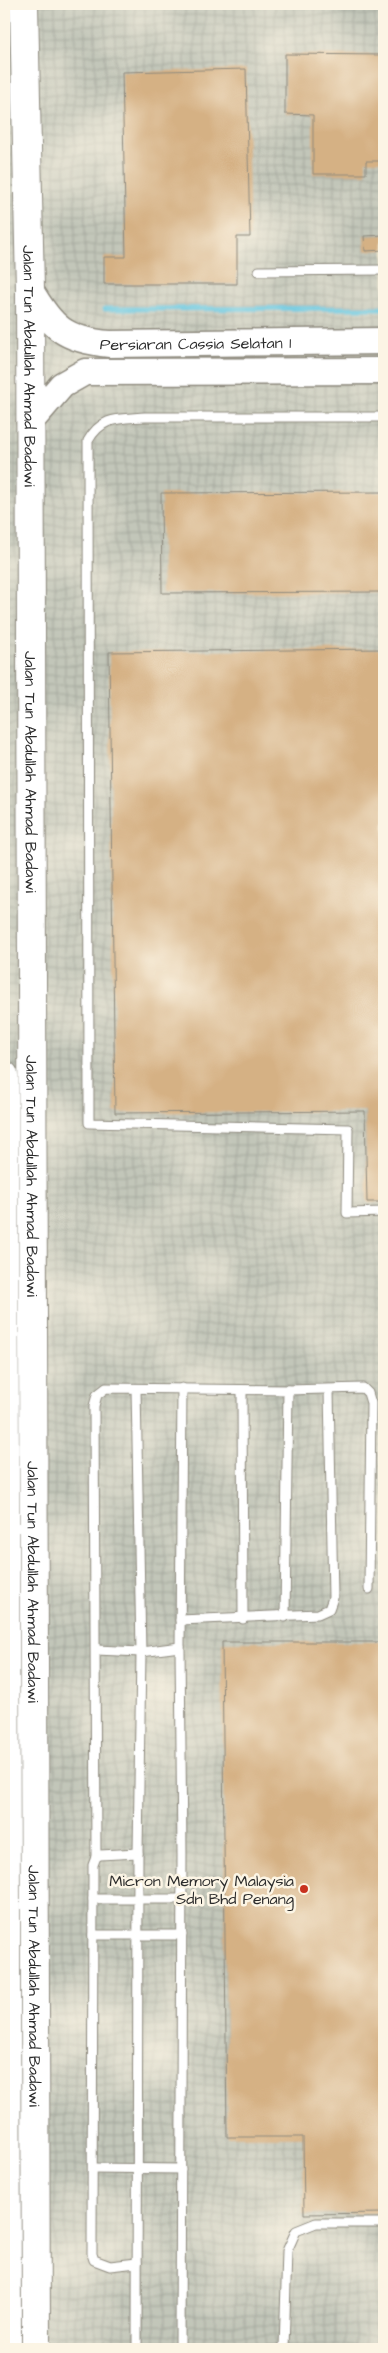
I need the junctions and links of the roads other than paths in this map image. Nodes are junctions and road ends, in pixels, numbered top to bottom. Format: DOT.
graph roads {
  1 [pos="24,4"];
  2 [pos="384,270"];
  3 [pos="259,271"];
  4 [pos="30,290"];
  5 [pos="384,341"];
  6 [pos="384,371"];
  7 [pos="384,417"];
  8 [pos="30,422"];
  9 [pos="4,1075"];
  10 [pos="384,1212"];
  11 [pos="182,1388"];
  12 [pos="136,1389"];
  13 [pos="242,1390"];
  14 [pos="288,1390"];
  15 [pos="329,1390"];
  16 [pos="369,1589"];
  17 [pos="286,1617"];
  18 [pos="243,1618"];
  19 [pos="180,1620"];
  20 [pos="180,1647"];
  21 [pos="96,1650"];
  22 [pos="141,1652"];
  23 [pos="138,1854"];
  24 [pos="96,1857"];
  25 [pos="93,1899"];
  26 [pos="138,1899"];
  27 [pos="182,1899"];
  28 [pos="93,1935"];
  29 [pos="138,1935"];
  30 [pos="182,1935"];
  31 [pos="93,2168"];
  32 [pos="137,2168"];
  33 [pos="181,2169"];
  34 [pos="384,2223"];
  35 [pos="137,2264"];
  36 [pos="7,2349"];
  37 [pos="36,2349"];
  38 [pos="137,2349"];
  39 [pos="180,2349"];
  40 [pos="284,2349"];
  1 -- 4 [label="main road, Jalan Tun Abdullah Ahmad Badawi"];
  2 -- 3 [label="lane"];
  4 -- 5 [label="street, Persiaran Cassia Selatan 1"];
  4 -- 8 [label="main road, Jalan Tun Abdullah Ahmad Badawi"];
  6 -- 8 [label="street, Persiaran Cassia Selatan 1"];
  7 -- 10 [label="lane"];
  8 -- 37 [label="main road, Jalan Tun Abdullah Ahmad Badawi"];
  9 -- 36 [label="main road, Jalan Tun Abdullah Ahmad Badawi"];
  11 -- 12 [label="lane"];
  11 -- 13 [label="lane"];
  11 -- 19 [label="lane"];
  12 -- 21 [label="lane"];
  12 -- 22 [label="lane"];
  13 -- 14 [label="lane"];
  13 -- 18 [label="lane"];
  14 -- 15 [label="lane"];
  14 -- 17 [label="lane"];
  15 -- 16 [label="lane"];
  15 -- 17 [label="lane"];
  17 -- 18 [label="lane"];
  18 -- 19 [label="lane"];
  19 -- 20 [label="lane"];
  20 -- 22 [label="lane"];
  20 -- 27 [label="lane"];
  21 -- 22 [label="lane"];
  21 -- 24 [label="lane"];
  22 -- 23 [label="lane"];
  23 -- 24 [label="lane"];
  23 -- 26 [label="lane"];
  24 -- 25 [label="lane"];
  25 -- 26 [label="lane"];
  25 -- 28 [label="lane"];
  26 -- 27 [label="lane"];
  26 -- 29 [label="lane"];
  27 -- 30 [label="lane"];
  28 -- 29 [label="lane"];
  28 -- 31 [label="lane"];
  29 -- 30 [label="lane"];
  29 -- 32 [label="lane"];
  30 -- 33 [label="lane"];
  31 -- 32 [label="lane"];
  31 -- 35 [label="lane"];
  32 -- 33 [label="lane"];
  32 -- 35 [label="lane"];
  33 -- 39 [label="lane"];
  34 -- 40 [label="lane"];
  35 -- 38 [label="lane"];
}
